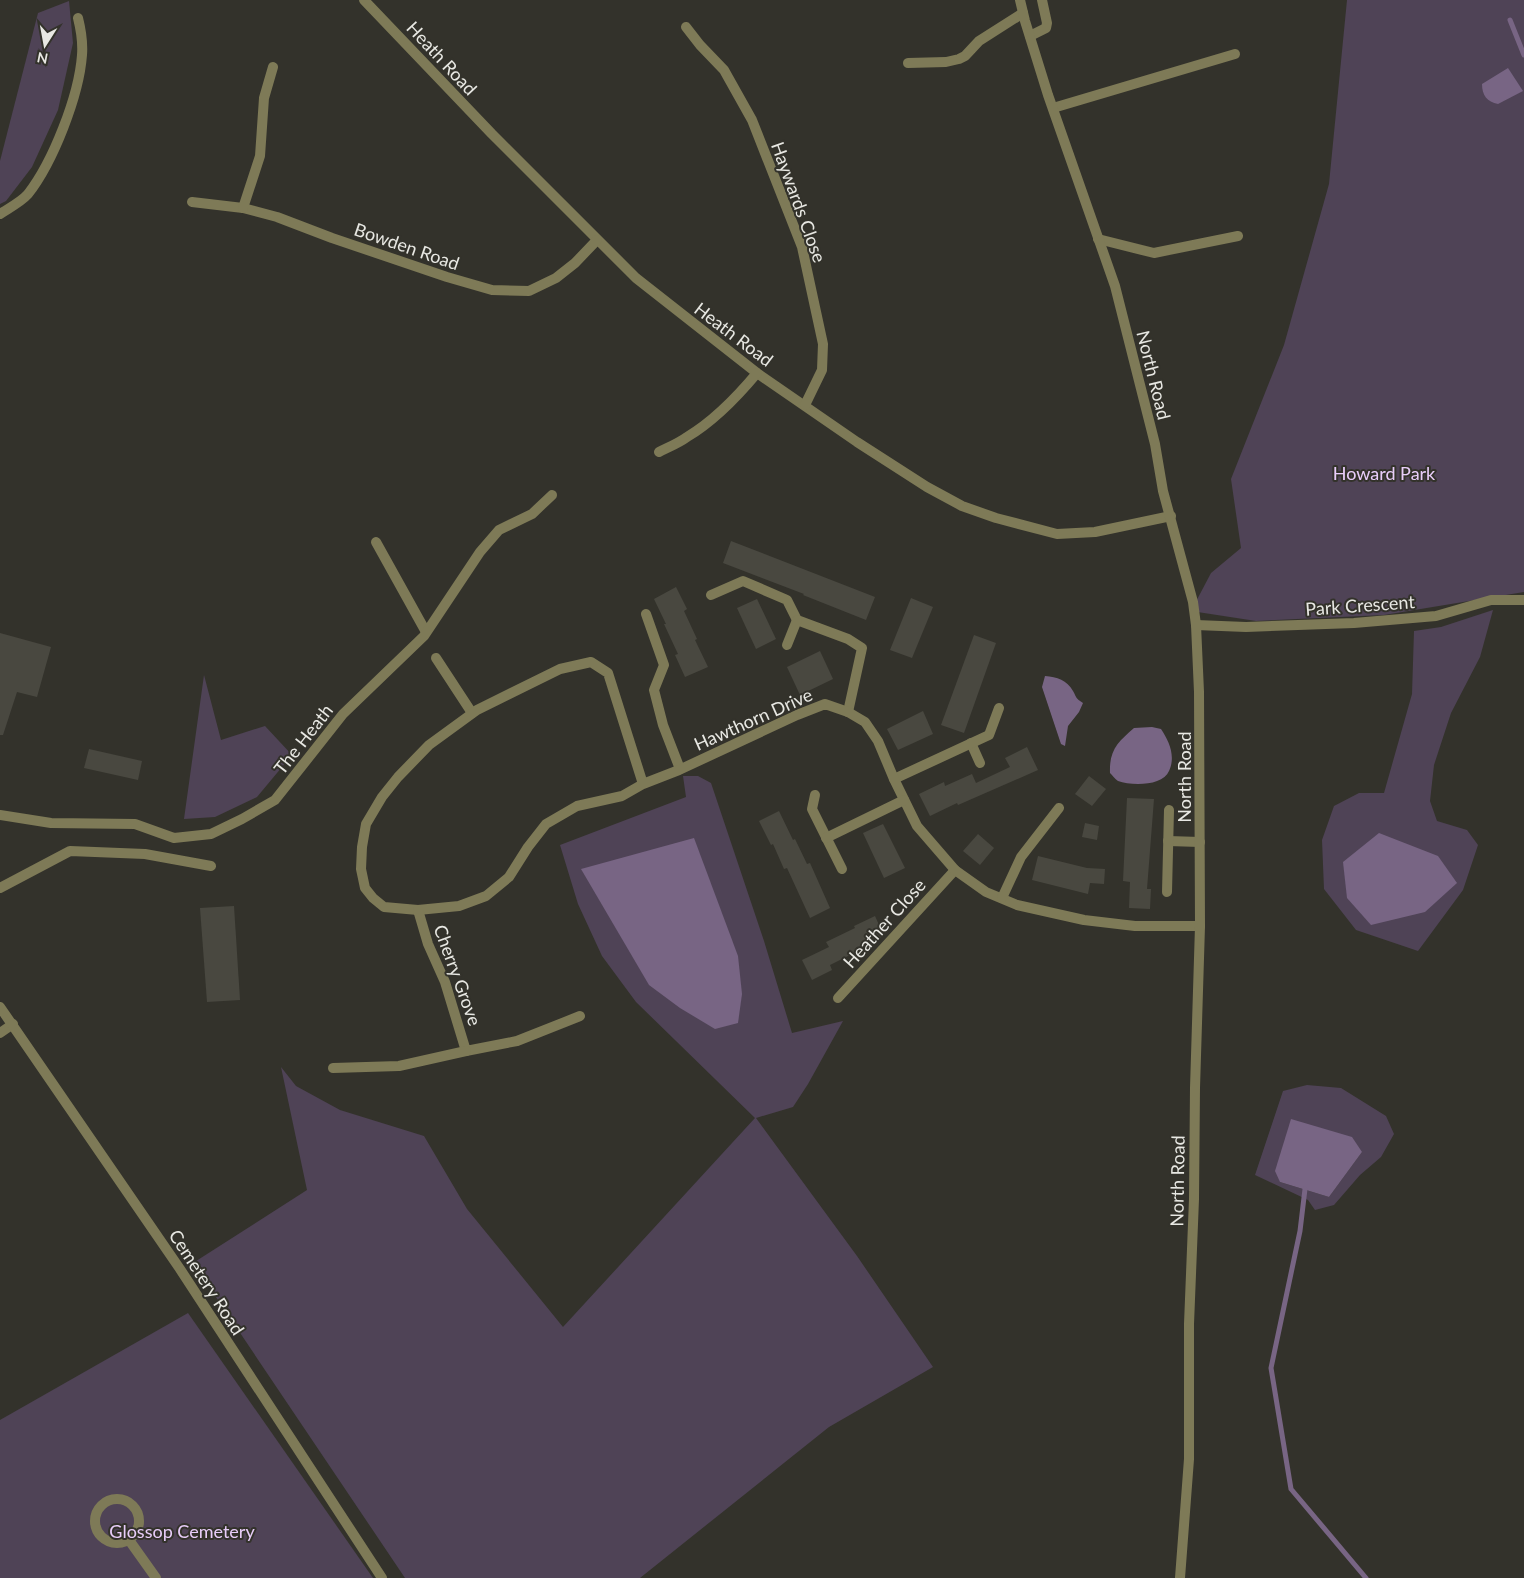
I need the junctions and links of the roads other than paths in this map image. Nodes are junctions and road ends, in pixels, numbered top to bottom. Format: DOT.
graph roads {
  1 [pos="364,0"];
  2 [pos="1020,0"];
  3 [pos="1042,0"];
  4 [pos="1023,13"];
  5 [pos="78,18"];
  6 [pos="686,28"];
  7 [pos="1030,36"];
  8 [pos="1235,54"];
  9 [pos="908,63"];
  10 [pos="273,67"];
  11 [pos="1053,108"];
  12 [pos="192,202"];
  13 [pos="243,208"];
  14 [pos="0,214"];
  15 [pos="1238,236"];
  16 [pos="1098,239"];
  17 [pos="597,240"];
  18 [pos="757,373"];
  19 [pos="805,405"];
  20 [pos="660,452"];
  21 [pos="552,495"];
  22 [pos="1171,516"];
  23 [pos="376,542"];
  24 [pos="712,595"];
  25 [pos="1524,600"];
  26 [pos="646,614"];
  27 [pos="797,620"];
  28 [pos="1196,625"];
  29 [pos="426,632"];
  30 [pos="787,645"];
  31 [pos="436,658"];
  32 [pos="999,708"];
  33 [pos="848,712"];
  34 [pos="472,713"];
  35 [pos="971,743"];
  36 [pos="980,763"];
  37 [pos="680,769"];
  38 [pos="894,779"];
  39 [pos="643,784"];
  40 [pos="815,794"];
  41 [pos="904,800"];
  42 [pos="1059,808"];
  43 [pos="1169,810"];
  44 [pos="0,815"];
  45 [pos="826,838"];
  46 [pos="1168,841"];
  47 [pos="1200,842"];
  48 [pos="212,866"];
  49 [pos="842,870"];
  50 [pos="955,870"];
  51 [pos="0,888"];
  52 [pos="1167,892"];
  53 [pos="1002,898"];
  54 [pos="418,910"];
  55 [pos="1200,926"];
  56 [pos="838,998"];
  57 [pos="0,1007"];
  58 [pos="580,1016"];
  59 [pos="13,1024"];
  60 [pos="0,1032"];
  61 [pos="466,1051"];
  62 [pos="333,1068"];
  63 [pos="129,1540"];
  64 [pos="156,1578"];
  65 [pos="382,1578"];
  66 [pos="1180,1578"];
  1 -- 17 [label="street, Heath Road"];
  2 -- 4 [label="street, North Road"];
  3 -- 7 [label="street"];
  4 -- 7 [label="street, North Road"];
  4 -- 9 [label="street"];
  5 -- 14 [label="street"];
  6 -- 19 [label="street, Haywards Close"];
  7 -- 11 [label="street, North Road"];
  8 -- 11 [label="street"];
  10 -- 13 [label="street"];
  11 -- 16 [label="street, North Road"];
  12 -- 13 [label="street, Bowden Road"];
  13 -- 17 [label="street, Bowden Road"];
  15 -- 16 [label="street"];
  16 -- 22 [label="street, North Road"];
  17 -- 18 [label="street, Heath Road"];
  18 -- 19 [label="street, Heath Road"];
  18 -- 20 [label="street"];
  19 -- 22 [label="street, Heath Road"];
  21 -- 29 [label="street, The Heath"];
  22 -- 28 [label="street, North Road"];
  23 -- 29 [label="street"];
  24 -- 27 [label="street"];
  25 -- 28 [label="street, Park Crescent"];
  26 -- 37 [label="street"];
  27 -- 30 [label="street"];
  27 -- 33 [label="street"];
  28 -- 47 [label="street, North Road"];
  29 -- 44 [label="street, The Heath"];
  31 -- 34 [label="street"];
  32 -- 35 [label="street"];
  33 -- 37 [label="street, Hawthorn Drive"];
  33 -- 38 [label="street, Hawthorn Drive"];
  34 -- 39 [label="street, Hawthorn Drive"];
  34 -- 54 [label="street, Hawthorn Drive"];
  35 -- 36 [label="street"];
  35 -- 38 [label="street"];
  37 -- 39 [label="street, Hawthorn Drive"];
  38 -- 41 [label="street, Hawthorn Drive"];
  39 -- 54 [label="street, Hawthorn Drive"];
  40 -- 45 [label="street"];
  41 -- 45 [label="street"];
  41 -- 50 [label="street, Hawthorn Drive"];
  42 -- 53 [label="street"];
  43 -- 46 [label="street"];
  45 -- 49 [label="street"];
  46 -- 47 [label="street"];
  46 -- 52 [label="street"];
  47 -- 55 [label="street, North Road"];
  48 -- 51 [label="street"];
  50 -- 53 [label="street, Hawthorn Drive"];
  50 -- 56 [label="street, Heather Close"];
  53 -- 55 [label="street, Hawthorn Drive"];
  54 -- 61 [label="street, Cherry Grove"];
  55 -- 66 [label="street, North Road"];
  57 -- 59 [label="street, Cemetery Road"];
  58 -- 61 [label="street, Cherry Grove"];
  59 -- 60 [label="street"];
  59 -- 65 [label="street, Cemetery Road"];
  61 -- 62 [label="street, Cherry Grove"];
  63 -- 63 [label="street"];
  63 -- 64 [label="street"];
}
